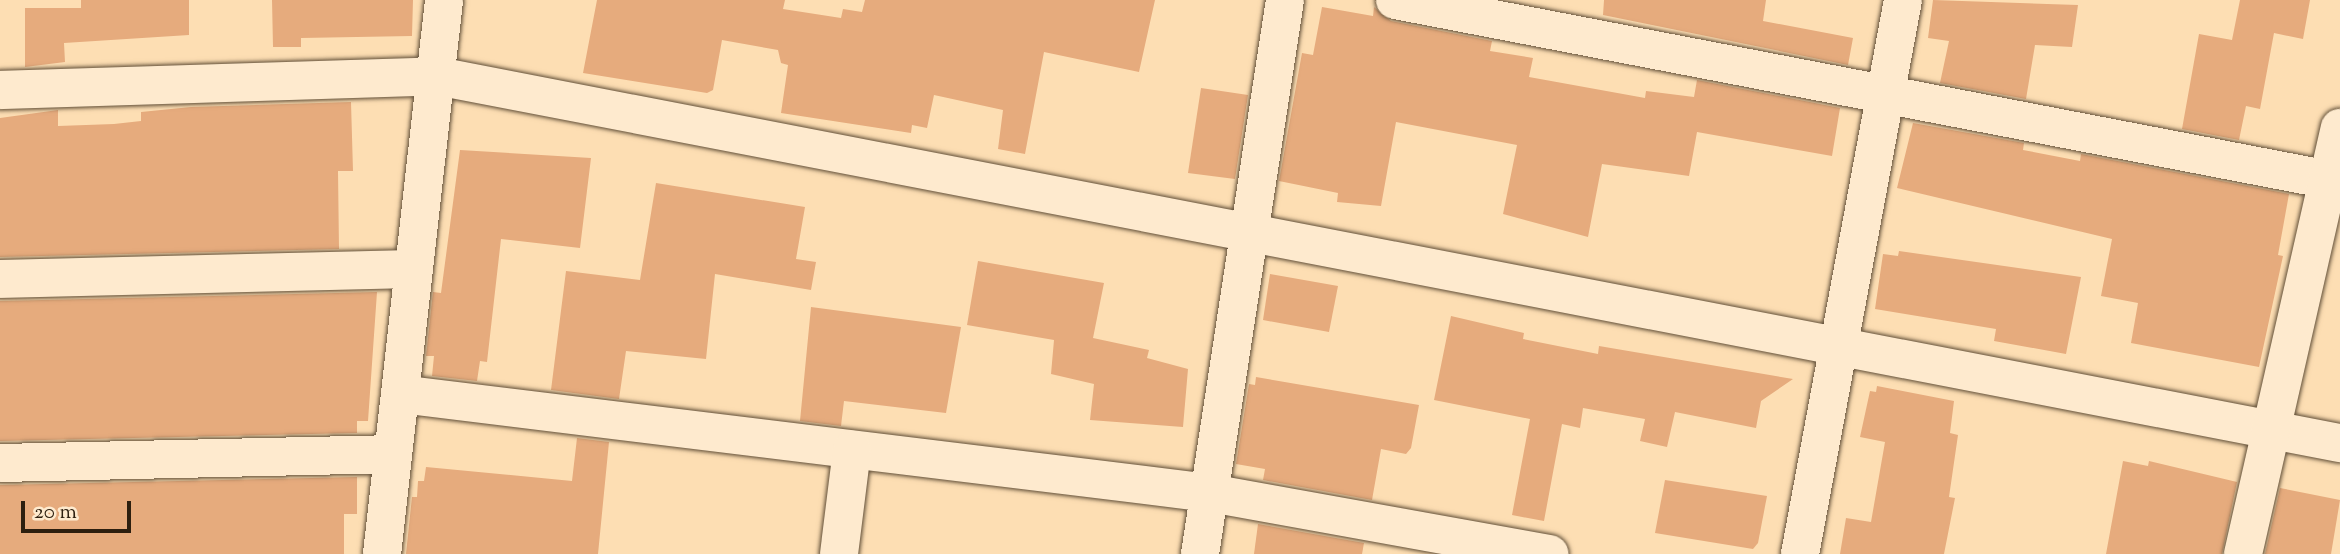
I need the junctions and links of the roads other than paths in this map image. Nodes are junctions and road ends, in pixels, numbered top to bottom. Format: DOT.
graph roads {
  1 [pos="444,0"];
  2 [pos="1285,0"];
  3 [pos="1395,0"];
  4 [pos="1903,0"];
  5 [pos="437,76"];
  6 [pos="0,90"];
  7 [pos="1885,92"];
  8 [pos="2340,128"];
  9 [pos="2334,181"];
  10 [pos="1252,233"];
  11 [pos="414,269"];
  12 [pos="0,279"];
  13 [pos="1840,345"];
  14 [pos="400,394"];
  15 [pos="2271,430"];
  16 [pos="2340,443"];
  17 [pos="852,450"];
  18 [pos="393,454"];
  19 [pos="0,463"];
  20 [pos="1210,493"];
  21 [pos="383,554"];
  22 [pos="839,554"];
  23 [pos="1200,554"];
  24 [pos="1550,554"];
  25 [pos="1800,554"];
  26 [pos="2243,554"];
  1 -- 5 [label="street"];
  2 -- 10 [label="street"];
  3 -- 7 [label="street"];
  4 -- 7 [label="street"];
  5 -- 6 [label="street"];
  5 -- 10 [label="street"];
  5 -- 11 [label="street"];
  7 -- 9 [label="street"];
  7 -- 13 [label="street"];
  8 -- 9 [label="street"];
  9 -- 15 [label="street"];
  10 -- 13 [label="street"];
  10 -- 20 [label="street"];
  11 -- 12 [label="street"];
  11 -- 14 [label="street"];
  13 -- 15 [label="street"];
  13 -- 25 [label="street"];
  14 -- 17 [label="street"];
  14 -- 18 [label="street"];
  15 -- 16 [label="street"];
  15 -- 26 [label="street"];
  17 -- 20 [label="street"];
  17 -- 22 [label="street"];
  18 -- 19 [label="street"];
  18 -- 21 [label="street"];
  20 -- 23 [label="street"];
  20 -- 24 [label="street"];
}
